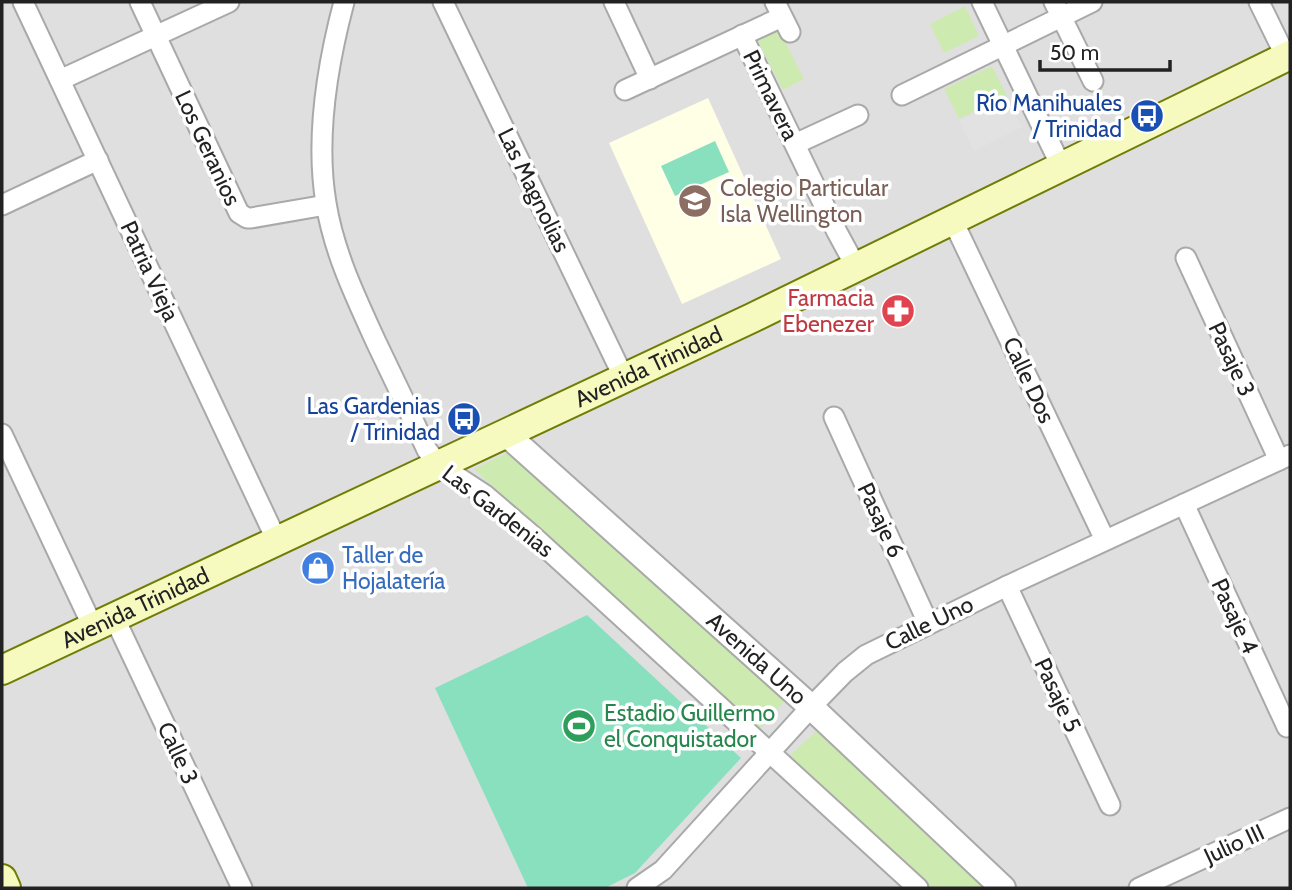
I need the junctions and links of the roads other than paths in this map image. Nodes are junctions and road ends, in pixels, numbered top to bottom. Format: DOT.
graph roads {
  1 [pos="23,2"];
  2 [pos="140,2"];
  3 [pos="229,2"];
  4 [pos="344,2"];
  5 [pos="443,2"];
  6 [pos="614,2"];
  7 [pos="982,2"];
  8 [pos="1092,2"];
  9 [pos="1259,2"];
  10 [pos="1058,9"];
  11 [pos="782,17"];
  12 [pos="743,35"];
  13 [pos="156,36"];
  14 [pos="1003,46"];
  15 [pos="1288,56"];
  16 [pos="650,79"];
  17 [pos="60,80"];
  18 [pos="1093,81"];
  19 [pos="625,90"];
  20 [pos="902,95"];
  21 [pos="858,115"];
  22 [pos="795,144"];
  23 [pos="98,160"];
  24 [pos="1062,168"];
  25 [pos="2,205"];
  26 [pos="326,205"];
  27 [pos="953,220"];
  28 [pos="1186,258"];
  29 [pos="856,267"];
  30 [pos="624,378"];
  31 [pos="834,417"];
  32 [pos="505,433"];
  33 [pos="2,434"];
  34 [pos="1285,458"];
  35 [pos="439,465"];
  36 [pos="1184,504"];
  37 [pos="1105,540"];
  38 [pos="277,541"];
  39 [pos="1007,586"];
  40 [pos="104,622"];
  41 [pos="928,624"];
  42 [pos="2,670"];
  43 [pos="811,707"];
  44 [pos="1287,727"];
  45 [pos="770,753"];
  46 [pos="1110,805"];
  47 [pos="1290,818"];
  48 [pos="2,879"];
  49 [pos="6,888"];
  50 [pos="242,888"];
  51 [pos="638,888"];
  52 [pos="918,888"];
  53 [pos="1003,888"];
  54 [pos="1139,888"];
  1 -- 17 [label="street, Patria Vieja"];
  2 -- 13 [label="street, Los Geranios"];
  3 -- 13 [label="street"];
  4 -- 26 [label="street, Las Gardenias"];
  5 -- 30 [label="street, Las Magnolias"];
  6 -- 16 [label="street"];
  7 -- 14 [label="street"];
  8 -- 10 [label="street"];
  9 -- 15 [label="street"];
  10 -- 14 [label="street"];
  10 -- 18 [label="street"];
  11 -- 12 [label="street"];
  12 -- 16 [label="street"];
  12 -- 22 [label="street, Primavera"];
  13 -- 17 [label="street"];
  13 -- 26 [label="street, Los Geranios"];
  14 -- 20 [label="street"];
  14 -- 24 [label="street"];
  15 -- 24 [label="main road, Avenida Trinidad"];
  16 -- 19 [label="street"];
  17 -- 23 [label="street, Patria Vieja"];
  21 -- 22 [label="street"];
  22 -- 29 [label="street, Primavera"];
  23 -- 25 [label="street"];
  23 -- 38 [label="street, Patria Vieja"];
  24 -- 27 [label="main road, Avenida Trinidad"];
  26 -- 35 [label="street, Las Gardenias"];
  27 -- 29 [label="main road, Avenida Trinidad"];
  27 -- 37 [label="street, Calle Dos"];
  28 -- 34 [label="street, Pasaje 3"];
  29 -- 30 [label="main road, Avenida Trinidad"];
  30 -- 32 [label="main road, Avenida Trinidad"];
  31 -- 41 [label="street, Pasaje 6"];
  32 -- 35 [label="main road, Avenida Trinidad"];
  32 -- 43 [label="street, Avenida Uno"];
  33 -- 40 [label="street, Calle 3"];
  34 -- 36 [label="street, Calle Uno"];
  35 -- 38 [label="main road, Avenida Trinidad"];
  35 -- 45 [label="street, Las Gardenias"];
  36 -- 37 [label="street, Calle Uno"];
  36 -- 44 [label="street, Pasaje 4"];
  37 -- 39 [label="street, Calle Uno"];
  38 -- 40 [label="main road, Avenida Trinidad"];
  39 -- 41 [label="street, Calle Uno"];
  39 -- 46 [label="street, Pasaje 5"];
  40 -- 42 [label="main road, Avenida Trinidad"];
  40 -- 50 [label="street, Calle 3"];
  41 -- 43 [label="street, Calle Uno"];
  43 -- 45 [label="street, Calle Uno"];
  43 -- 53 [label="street, Avenida Uno"];
  45 -- 51 [label="street, Calle Uno"];
  45 -- 52 [label="street, Las Gardenias"];
  47 -- 54 [label="street, Julio III"];
  48 -- 49 [label="main road"];
}
